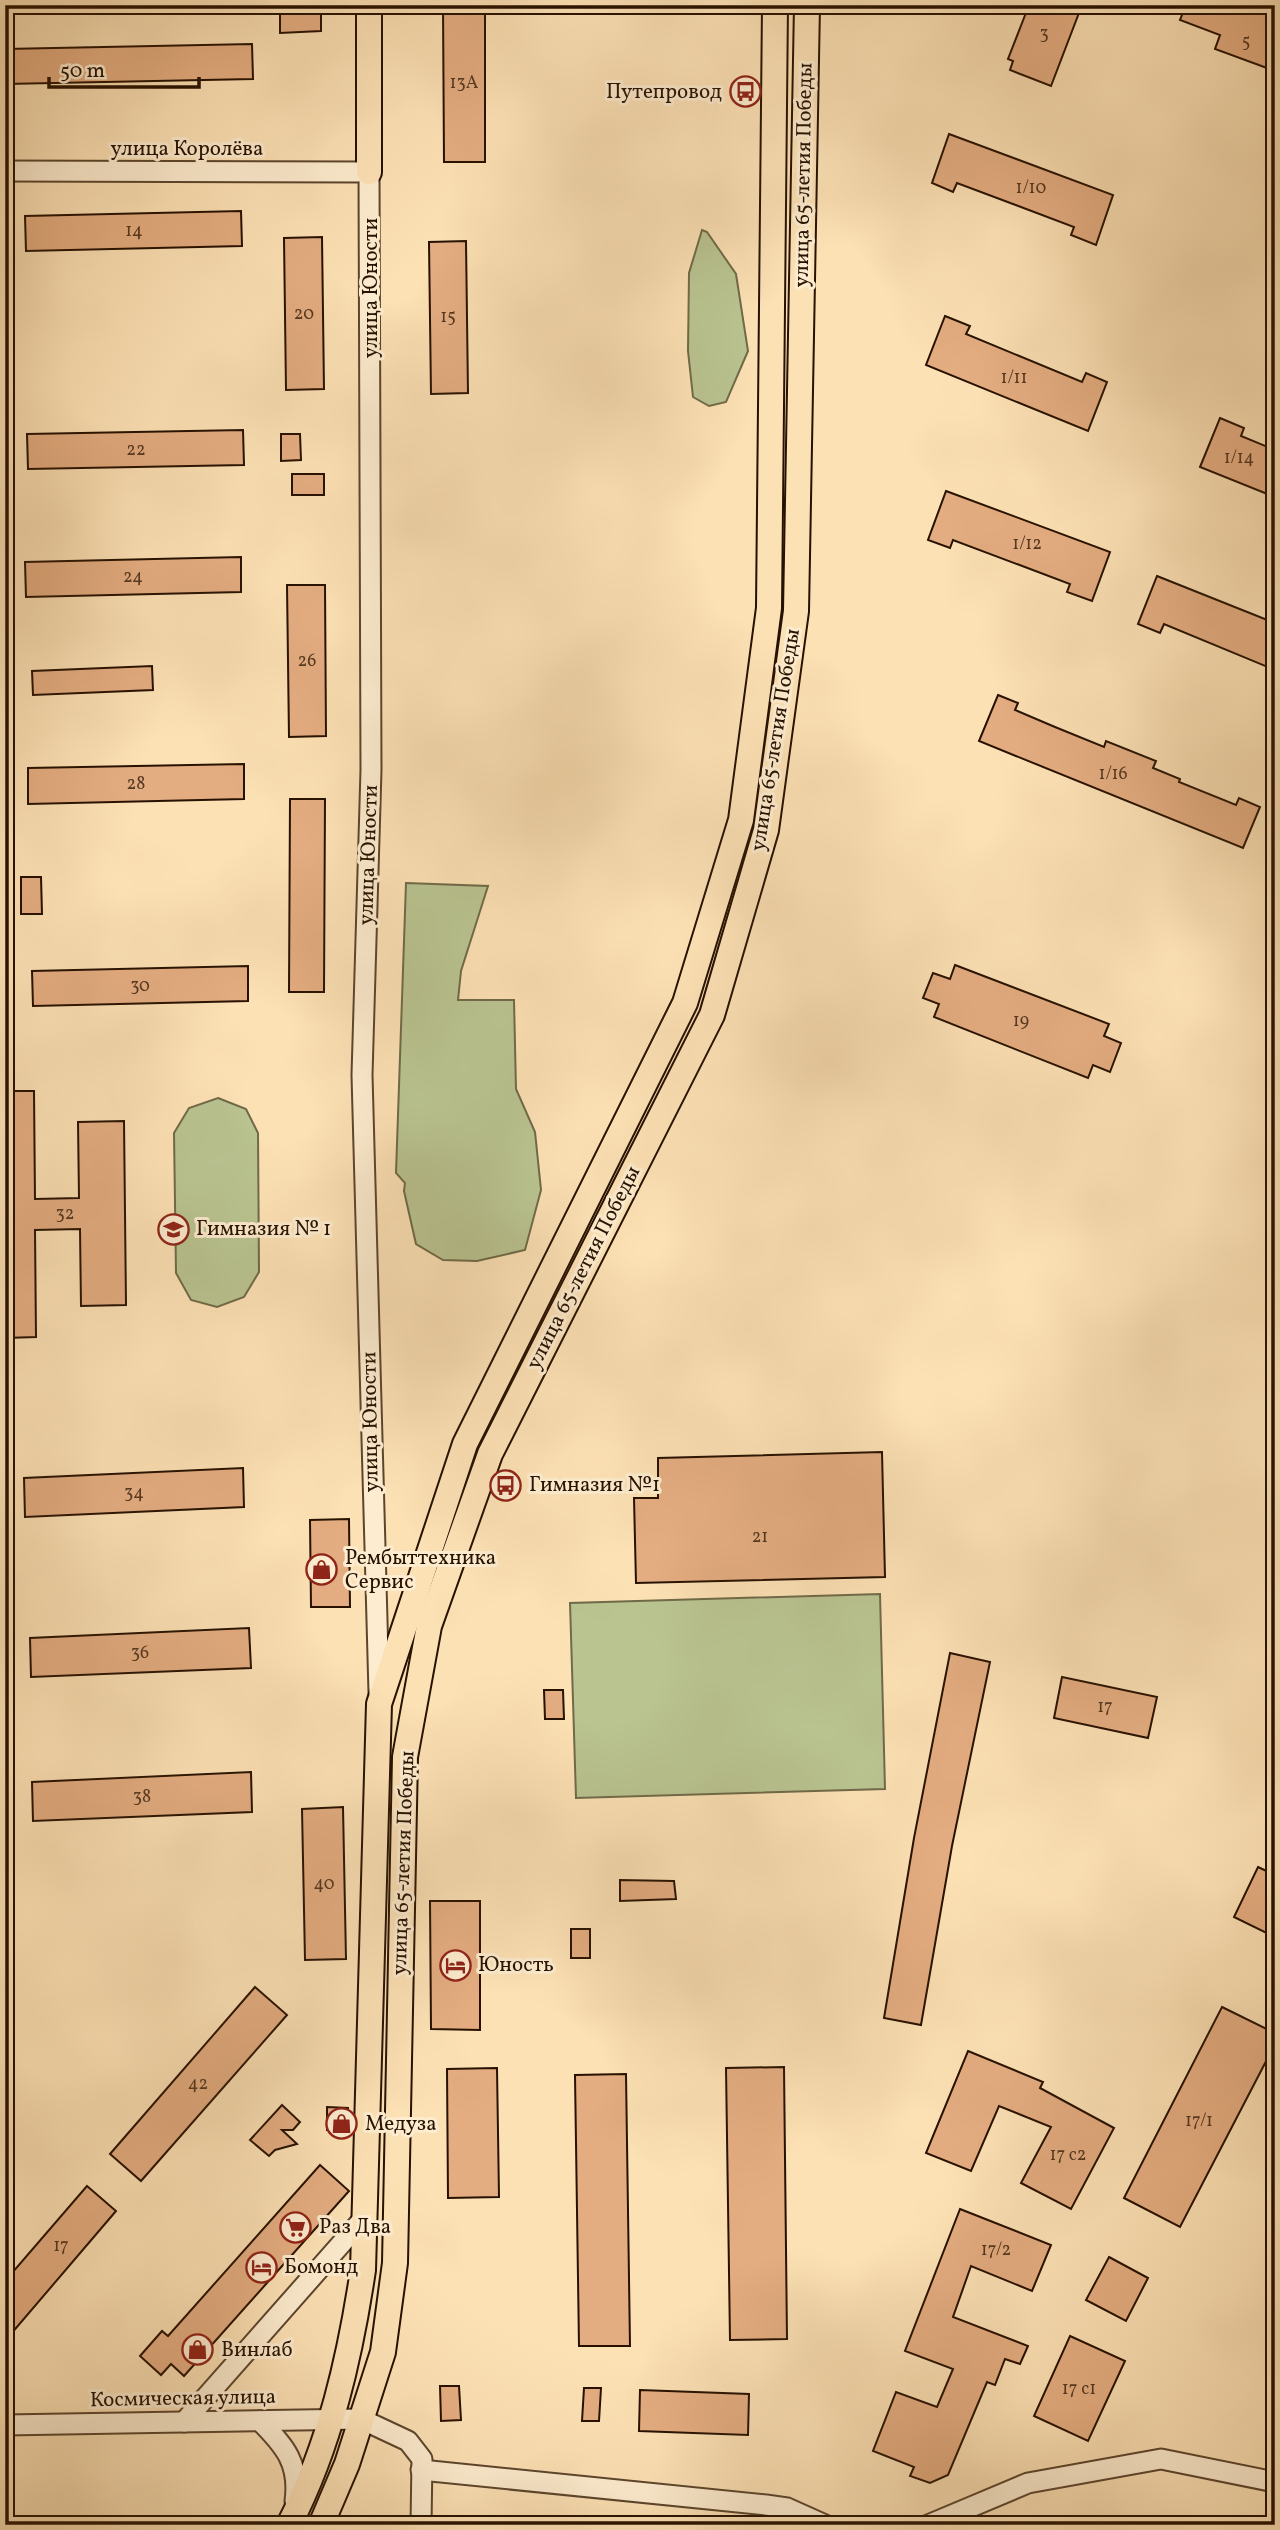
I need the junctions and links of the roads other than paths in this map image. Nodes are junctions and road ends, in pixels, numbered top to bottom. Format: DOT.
graph roads {
  1 [pos="369,5"];
  2 [pos="775,5"];
  3 [pos="807,5"];
  4 [pos="5,171"];
  5 [pos="369,172"];
  6 [pos="379,1704"];
  7 [pos="364,2218"];
  8 [pos="331,2419"];
  9 [pos="361,2419"];
  10 [pos="260,2421"];
  11 [pos="184,2422"];
  12 [pos="5,2425"];
  13 [pos="421,2470"];
  14 [pos="1275,2483"];
  15 [pos="291,2521"];
  16 [pos="321,2525"];
  17 [pos="421,2525"];
  18 [pos="825,2525"];
  19 [pos="928,2525"];
  1 -- 5 [label="main road, улица Юности"];
  2 -- 6 [label="main road, улица 65-летия Победы"];
  3 -- 9 [label="main road, улица 65-летия Победы"];
  4 -- 5 [label="street, улица Королёва"];
  5 -- 6 [label="street, улица Юности"];
  6 -- 7 [label="main road, улица 65-летия Победы"];
  7 -- 8 [label="main road, улица 65-летия Победы"];
  7 -- 11 [label="street"];
  8 -- 9 [label="street, Космическая улица"];
  8 -- 10 [label="street, Космическая улица"];
  8 -- 15 [label="main road, улица 65-летия Победы"];
  9 -- 13 [label="street"];
  9 -- 16 [label="main road, улица 65-летия Победы"];
  10 -- 11 [label="street, Космическая улица"];
  10 -- 15 [label="street"];
  11 -- 12 [label="street, Космическая улица"];
  13 -- 17 [label="street"];
  13 -- 18 [label="street"];
  14 -- 19 [label="street"];
}
